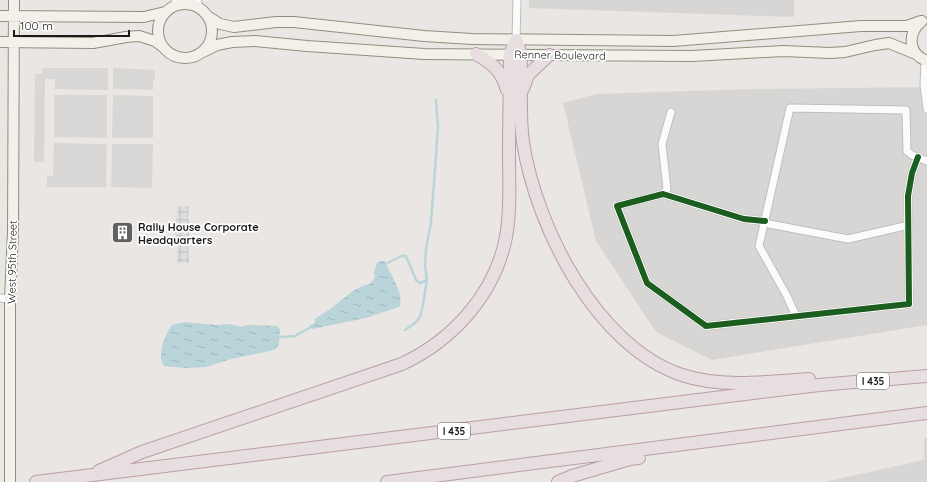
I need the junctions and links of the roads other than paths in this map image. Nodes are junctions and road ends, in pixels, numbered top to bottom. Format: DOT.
graph roads {
  1 [pos="14,0"];
  2 [pos="517,0"];
  3 [pos="175,3"];
  4 [pos="198,4"];
  5 [pos="164,12"];
  6 [pos="0,16"];
  7 [pos="14,17"];
  8 [pos="210,17"];
  9 [pos="924,20"];
  10 [pos="516,40"];
  11 [pos="0,42"];
  12 [pos="15,43"];
  13 [pos="163,47"];
  14 [pos="203,52"];
  15 [pos="476,54"];
  16 [pos="515,54"];
  17 [pos="916,54"];
  18 [pos="549,55"];
  19 [pos="926,61"];
  20 [pos="521,94"];
  21 [pos="510,100"];
  22 [pos="927,109"];
  23 [pos="670,112"];
  24 [pos="918,158"];
  25 [pos="927,161"];
  26 [pos="663,194"];
  27 [pos="765,222"];
  28 [pos="909,225"];
  29 [pos="0,298"];
  30 [pos="10,298"];
  31 [pos="796,316"];
  32 [pos="927,376"];
  33 [pos="819,385"];
  34 [pos="927,413"];
  35 [pos="677,446"];
  36 [pos="88,476"];
  37 [pos="10,482"];
  38 [pos="36,482"];
  39 [pos="387,482"];
  40 [pos="558,482"];
  1 -- 7 [label="main road, West 95th Street"];
  2 -- 10 [label="street"];
  3 -- 4 [label="main road"];
  3 -- 5 [label="main road"];
  4 -- 8 [label="main road"];
  5 -- 7 [label="main road"];
  5 -- 13 [label="main road"];
  6 -- 7 [label="main road"];
  7 -- 12 [label="main road, West 95th Street"];
  8 -- 10 [label="main road, Renner Boulevard"];
  8 -- 14 [label="main road"];
  9 -- 10 [label="main road, Renner Boulevard"];
  9 -- 17 [label="main road"];
  10 -- 16 [label="highway"];
  11 -- 12 [label="main road"];
  12 -- 13 [label="main road"];
  12 -- 30 [label="main road, West 95th Street"];
  13 -- 14 [label="main road"];
  14 -- 15 [label="main road, Renner Boulevard"];
  15 -- 16 [label="main road, Renner Boulevard"];
  15 -- 21 [label="highway"];
  16 -- 18 [label="main road, Renner Boulevard"];
  16 -- 20 [label="highway"];
  16 -- 21 [label="highway"];
  17 -- 18 [label="main road, Renner Boulevard"];
  17 -- 19 [label="main road, Renner Boulevard"];
  18 -- 20 [label="highway"];
  19 -- 22 [label="street"];
  20 -- 33 [label="highway"];
  21 -- 36 [label="highway"];
  23 -- 26 [label="street"];
  24 -- 25 [label="street"];
  24 -- 27 [label="street"];
  24 -- 28 [label="street"];
  26 -- 27 [label="street"];
  26 -- 31 [label="street"];
  27 -- 28 [label="street"];
  27 -- 31 [label="street"];
  28 -- 31 [label="street"];
  29 -- 30 [label="street"];
  30 -- 37 [label="main road, West 95th Street"];
  32 -- 33 [label="highway, I 435"];
  33 -- 36 [label="highway, I 435"];
  34 -- 35 [label="highway"];
  35 -- 39 [label="highway"];
  35 -- 40 [label="highway"];
  36 -- 38 [label="highway, I 435"];
}
